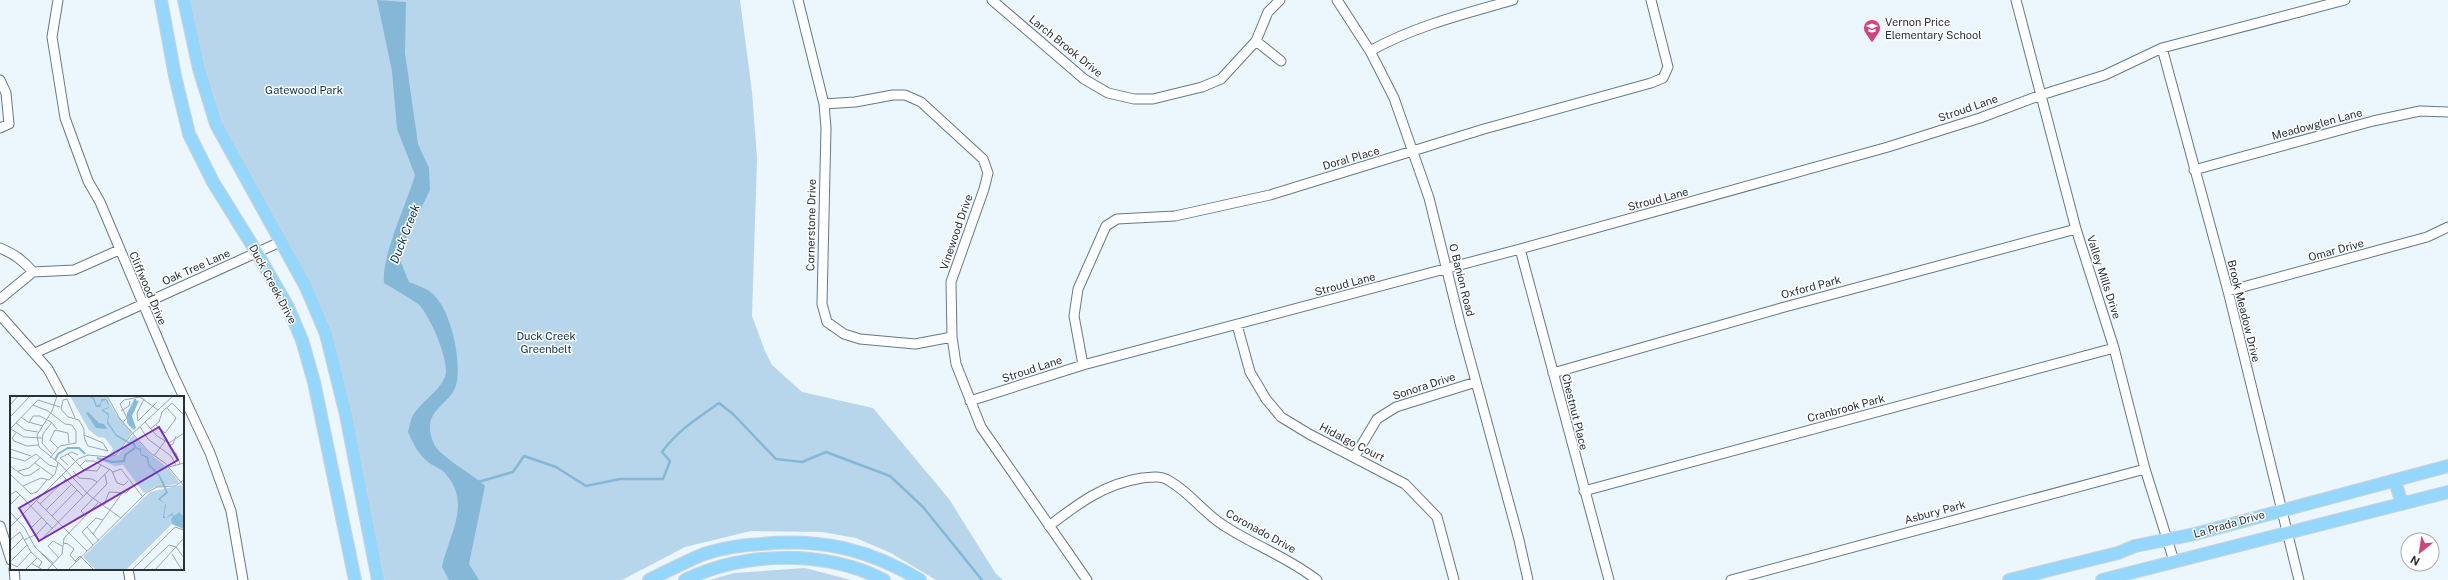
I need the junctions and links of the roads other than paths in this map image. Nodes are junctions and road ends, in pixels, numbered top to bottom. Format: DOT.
graph roads {
  1 [pos="58,0"];
  2 [pos="161,0"];
  3 [pos="184,0"];
  4 [pos="992,0"];
  5 [pos="1280,0"];
  6 [pos="1337,0"];
  7 [pos="1513,0"];
  8 [pos="1651,0"];
  9 [pos="2016,0"];
  10 [pos="2345,0"];
  11 [pos="800,1"];
  12 [pos="1256,41"];
  13 [pos="2162,48"];
  14 [pos="1370,51"];
  15 [pos="1281,61"];
  16 [pos="0,80"];
  17 [pos="2041,95"];
  18 [pos="824,104"];
  19 [pos="2448,112"];
  20 [pos="0,128"];
  21 [pos="1413,152"];
  22 [pos="2194,170"];
  23 [pos="2448,227"];
  24 [pos="2076,229"];
  25 [pos="280,242"];
  26 [pos="0,248"];
  27 [pos="1520,249"];
  28 [pos="120,250"];
  29 [pos="257,252"];
  30 [pos="1446,269"];
  31 [pos="33,272"];
  32 [pos="2228,291"];
  33 [pos="0,299"];
  34 [pos="142,305"];
  35 [pos="0,315"];
  36 [pos="1237,325"];
  37 [pos="952,337"];
  38 [pos="2114,348"];
  39 [pos="35,353"];
  40 [pos="1083,365"];
  41 [pos="1553,373"];
  42 [pos="1476,382"];
  43 [pos="62,396"];
  44 [pos="184,396"];
  45 [pos="184,396"];
  46 [pos="970,401"];
  47 [pos="1355,456"];
  48 [pos="2448,466"];
  49 [pos="2145,469"];
  50 [pos="2395,481"];
  51 [pos="1584,491"];
  52 [pos="2448,492"];
  53 [pos="2402,504"];
  54 [pos="2282,509"];
  55 [pos="0,526"];
  56 [pos="1049,526"];
  57 [pos="2287,535"];
  58 [pos="2166,540"];
  59 [pos="10,557"];
  60 [pos="2174,561"];
  61 [pos="14,570"];
  62 [pos="128,570"];
  63 [pos="15,580"];
  64 [pos="130,580"];
  65 [pos="243,580"];
  66 [pos="356,580"];
  67 [pos="378,580"];
  68 [pos="649,580"];
  69 [pos="685,580"];
  70 [pos="884,580"];
  71 [pos="920,580"];
  72 [pos="1087,580"];
  73 [pos="1317,580"];
  74 [pos="1454,580"];
  75 [pos="1528,580"];
  76 [pos="1609,580"];
  77 [pos="1731,580"];
  78 [pos="2010,580"];
  79 [pos="2102,580"];
  80 [pos="2299,580"];
  1 -- 28 [label="street, Cliffwood Drive"];
  2 -- 29 [label="main road, Duck Creek Drive"];
  3 -- 25 [label="main road"];
  4 -- 12 [label="street, Larch Brook Drive"];
  5 -- 12 [label="street, Larch Brook Drive"];
  6 -- 14 [label="street, O Banion Road"];
  7 -- 14 [label="street"];
  8 -- 21 [label="street, Doral Place"];
  9 -- 17 [label="street, Valley Mills Drive"];
  10 -- 13 [label="street, Stroud Lane"];
  11 -- 18 [label="street, Cornerstone Drive"];
  12 -- 15 [label="street"];
  13 -- 17 [label="street, Stroud Lane"];
  13 -- 22 [label="street, Brook Meadow Drive"];
  14 -- 21 [label="street, O Banion Road"];
  16 -- 20 [label="street"];
  17 -- 24 [label="street, Valley Mills Drive"];
  17 -- 27 [label="street, Stroud Lane"];
  18 -- 37 [label="street, Cornerstone Drive"];
  18 -- 37 [label="street, Vinewood Drive"];
  19 -- 22 [label="street, Meadowglen Lane"];
  21 -- 30 [label="street, O Banion Road"];
  21 -- 40 [label="street, Doral Place"];
  22 -- 32 [label="street, Brook Meadow Drive"];
  23 -- 32 [label="street, Omar Drive"];
  24 -- 38 [label="street, Valley Mills Drive"];
  24 -- 41 [label="street, Oxford Park"];
  25 -- 29 [label="street, Oak Tree Lane"];
  25 -- 67 [label="main road"];
  26 -- 31 [label="street"];
  27 -- 30 [label="street, Stroud Lane"];
  27 -- 41 [label="street, Chestnut Place"];
  28 -- 31 [label="street"];
  28 -- 34 [label="street, Cliffwood Drive"];
  29 -- 34 [label="street, Oak Tree Lane"];
  29 -- 66 [label="main road, Duck Creek Drive"];
  30 -- 36 [label="street, Stroud Lane"];
  30 -- 42 [label="street, O Banion Road"];
  31 -- 33 [label="street"];
  32 -- 54 [label="street, Brook Meadow Drive"];
  34 -- 39 [label="street, Oak Tree Lane"];
  34 -- 45 [label="street, Cliffwood Drive"];
  35 -- 39 [label="street"];
  36 -- 40 [label="street, Stroud Lane"];
  36 -- 47 [label="street, Hidalgo Court"];
  37 -- 46 [label="street, Vinewood Drive"];
  38 -- 49 [label="street, Valley Mills Drive"];
  38 -- 51 [label="street, Cranbrook Park"];
  39 -- 43 [label="street"];
  40 -- 46 [label="street, Stroud Lane"];
  41 -- 51 [label="street, Chestnut Place"];
  42 -- 47 [label="street, Sonora Drive"];
  42 -- 75 [label="street, O Banion Road"];
  44 -- 65 [label="street, Cliffwood Drive"];
  46 -- 56 [label="street, Vinewood Drive"];
  47 -- 74 [label="street, Hidalgo Court"];
  48 -- 50 [label="main road, La Prada Drive"];
  49 -- 58 [label="street, Valley Mills Drive"];
  49 -- 77 [label="street, Asbury Park"];
  50 -- 53 [label="main road"];
  50 -- 54 [label="main road, La Prada Drive"];
  51 -- 76 [label="street, Chestnut Place"];
  52 -- 53 [label="main road, La Prada Drive"];
  53 -- 57 [label="main road, La Prada Drive"];
  54 -- 57 [label="street, Brook Meadow Drive"];
  54 -- 58 [label="main road, La Prada Drive"];
  55 -- 59 [label="street"];
  56 -- 72 [label="street, Vinewood Drive"];
  56 -- 73 [label="street, Coronado Drive"];
  57 -- 60 [label="main road, La Prada Drive"];
  57 -- 80 [label="street, Brook Meadow Drive"];
  58 -- 60 [label="street, Valley Mills Drive"];
  58 -- 78 [label="main road, La Prada Drive"];
  60 -- 79 [label="main road, La Prada Drive"];
  61 -- 63 [label="street"];
  62 -- 64 [label="street"];
  68 -- 71 [label="main road"];
  69 -- 70 [label="main road"];
}
